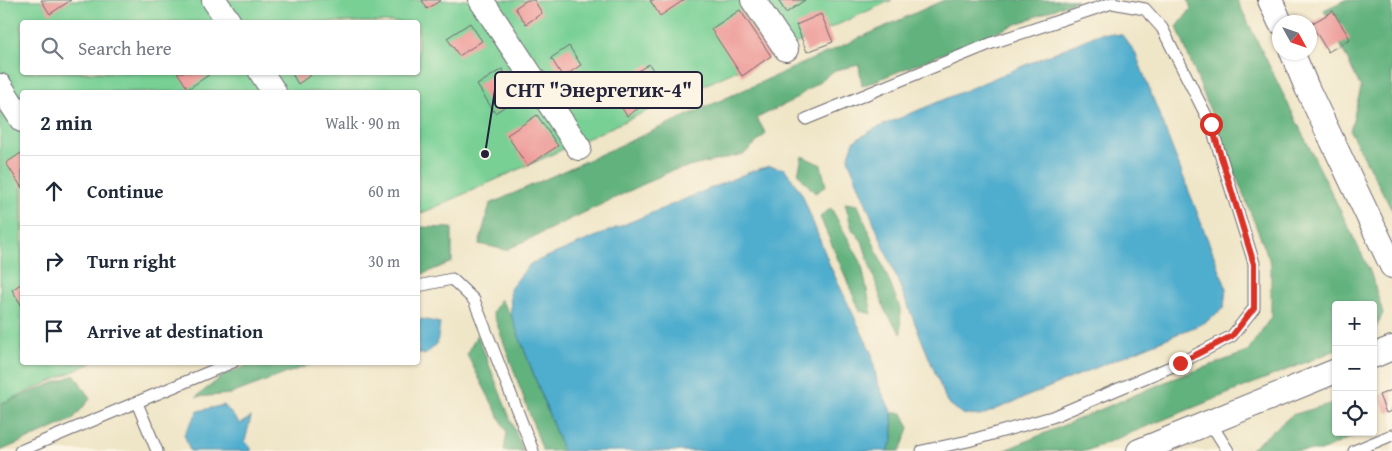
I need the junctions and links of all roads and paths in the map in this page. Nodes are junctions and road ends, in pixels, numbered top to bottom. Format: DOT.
graph roads {
  1 [pos="214,0"];
  2 [pos="481,0"];
  3 [pos="753,0"];
  4 [pos="1270,0"];
  5 [pos="1277,15"];
  6 [pos="228,20"];
  7 [pos="786,50"];
  8 [pos="1295,60"];
  9 [pos="263,75"];
  10 [pos="0,86"];
  11 [pos="273,90"];
  12 [pos="20,117"];
  13 [pos="806,118"];
  14 [pos="578,148"];
  15 [pos="1392,266"];
  16 [pos="420,286"];
  17 [pos="226,365"];
  18 [pos="1332,373"];
  19 [pos="137,403"];
  20 [pos="1210,422"];
  21 [pos="1392,435"];
  22 [pos="20,451"];
  23 [pos="157,451"];
  24 [pos="533,451"];
  25 [pos="922,451"];
  26 [pos="1139,451"];
  27 [pos="1228,451"];
  28 [pos="1354,451"];
  1 -- 6 [label="street"];
  2 -- 14 [label="street"];
  3 -- 7 [label="street"];
  4 -- 5 [label="street"];
  8 -- 15 [label="street"];
  9 -- 11 [label="street"];
  10 -- 12 [label="street"];
  13 -- 25 [label="lane"];
  16 -- 24 [label="lane"];
  17 -- 19 [label="lane"];
  18 -- 20 [label="street"];
  19 -- 22 [label="lane"];
  19 -- 23 [label="lane"];
  20 -- 26 [label="street"];
  20 -- 27 [label="lane"];
  21 -- 28 [label="lane"];
}
